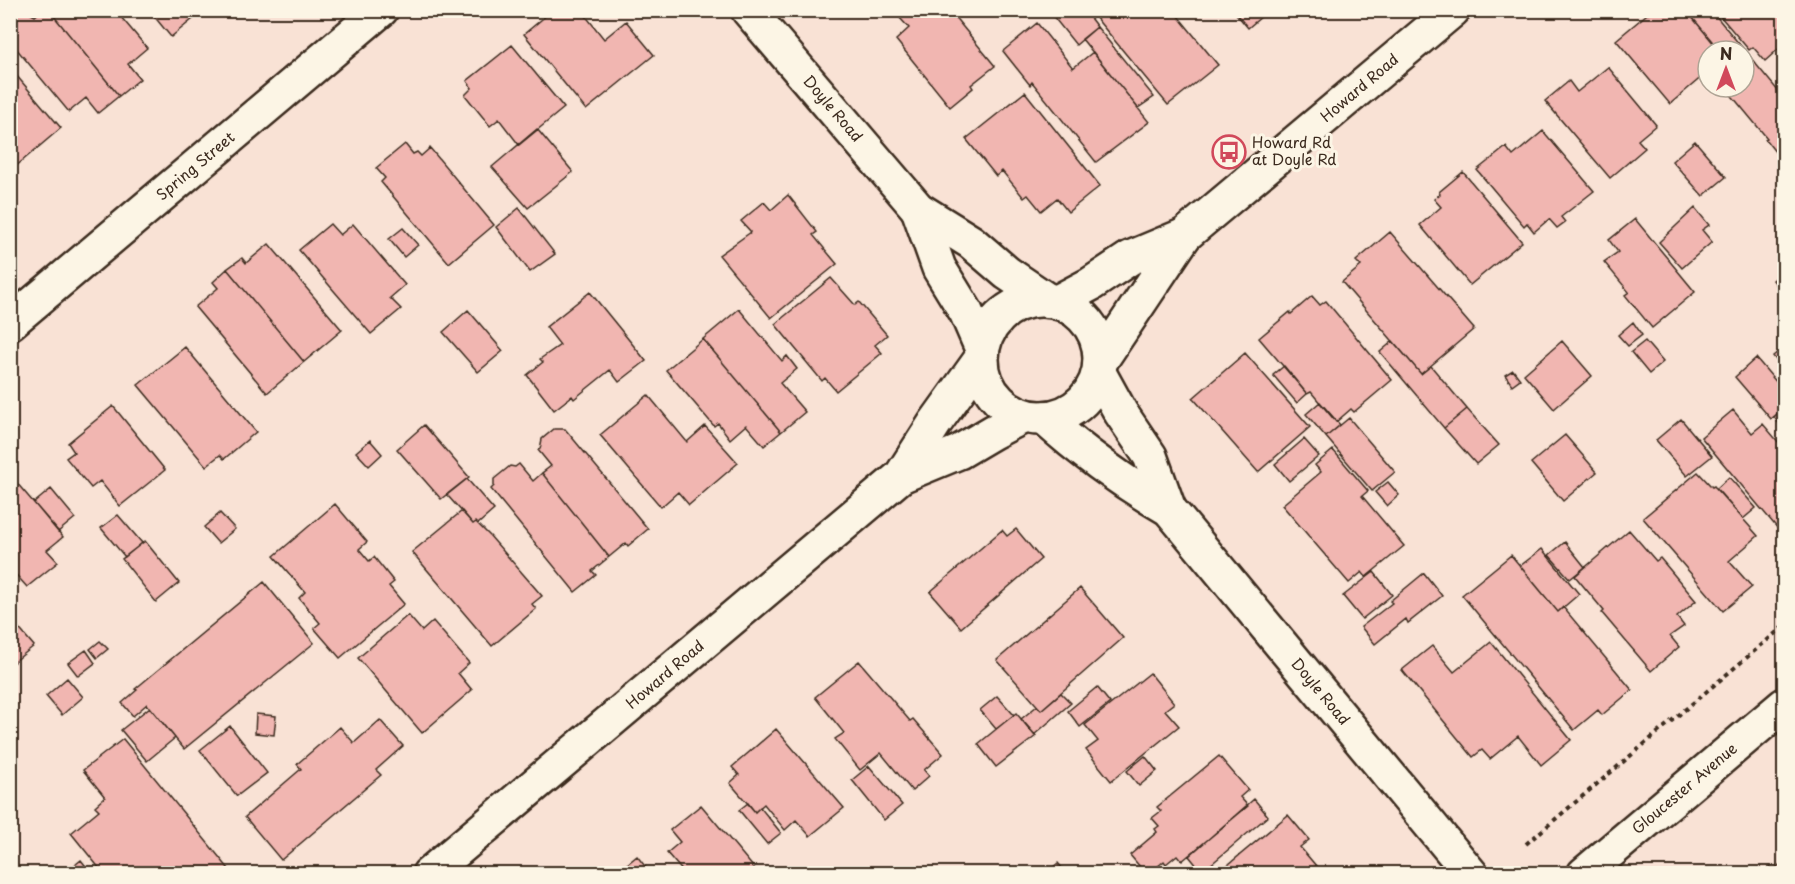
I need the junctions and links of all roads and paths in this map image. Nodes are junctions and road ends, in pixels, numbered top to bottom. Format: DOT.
graph roads {
  1 [pos="381,10"];
  2 [pos="748,10"];
  3 [pos="1453,10"];
  4 [pos="918,209"];
  5 [pos="1185,235"];
  6 [pos="1052,301"];
  7 [pos="10,322"];
  8 [pos="982,354"];
  9 [pos="1100,368"];
  10 [pos="1034,417"];
  11 [pos="901,476"];
  12 [pos="1169,509"];
  13 [pos="1785,626"];
  14 [pos="1785,705"];
  15 [pos="1526,844"];
  16 [pos="429,873"];
  17 [pos="1471,873"];
  18 [pos="1584,873"];
  1 -- 7 [label="street, Spring Street"];
  2 -- 4 [label="street, Doyle Road"];
  3 -- 5 [label="street, Howard Road"];
  4 -- 6 [label="street, Doyle Road"];
  4 -- 8 [label="street, Doyle Road"];
  5 -- 6 [label="street, Howard Road"];
  5 -- 9 [label="street, Howard Road"];
  6 -- 8 [label="street"];
  6 -- 9 [label="street"];
  8 -- 10 [label="street"];
  8 -- 11 [label="street, Howard Road"];
  9 -- 10 [label="street"];
  9 -- 12 [label="street, Doyle Road"];
  10 -- 11 [label="street, Howard Road"];
  10 -- 12 [label="street, Doyle Road"];
  11 -- 16 [label="street, Howard Road"];
  12 -- 17 [label="street, Doyle Road"];
  13 -- 15 [label="path"];
  14 -- 18 [label="street, Gloucester Avenue"];
}
